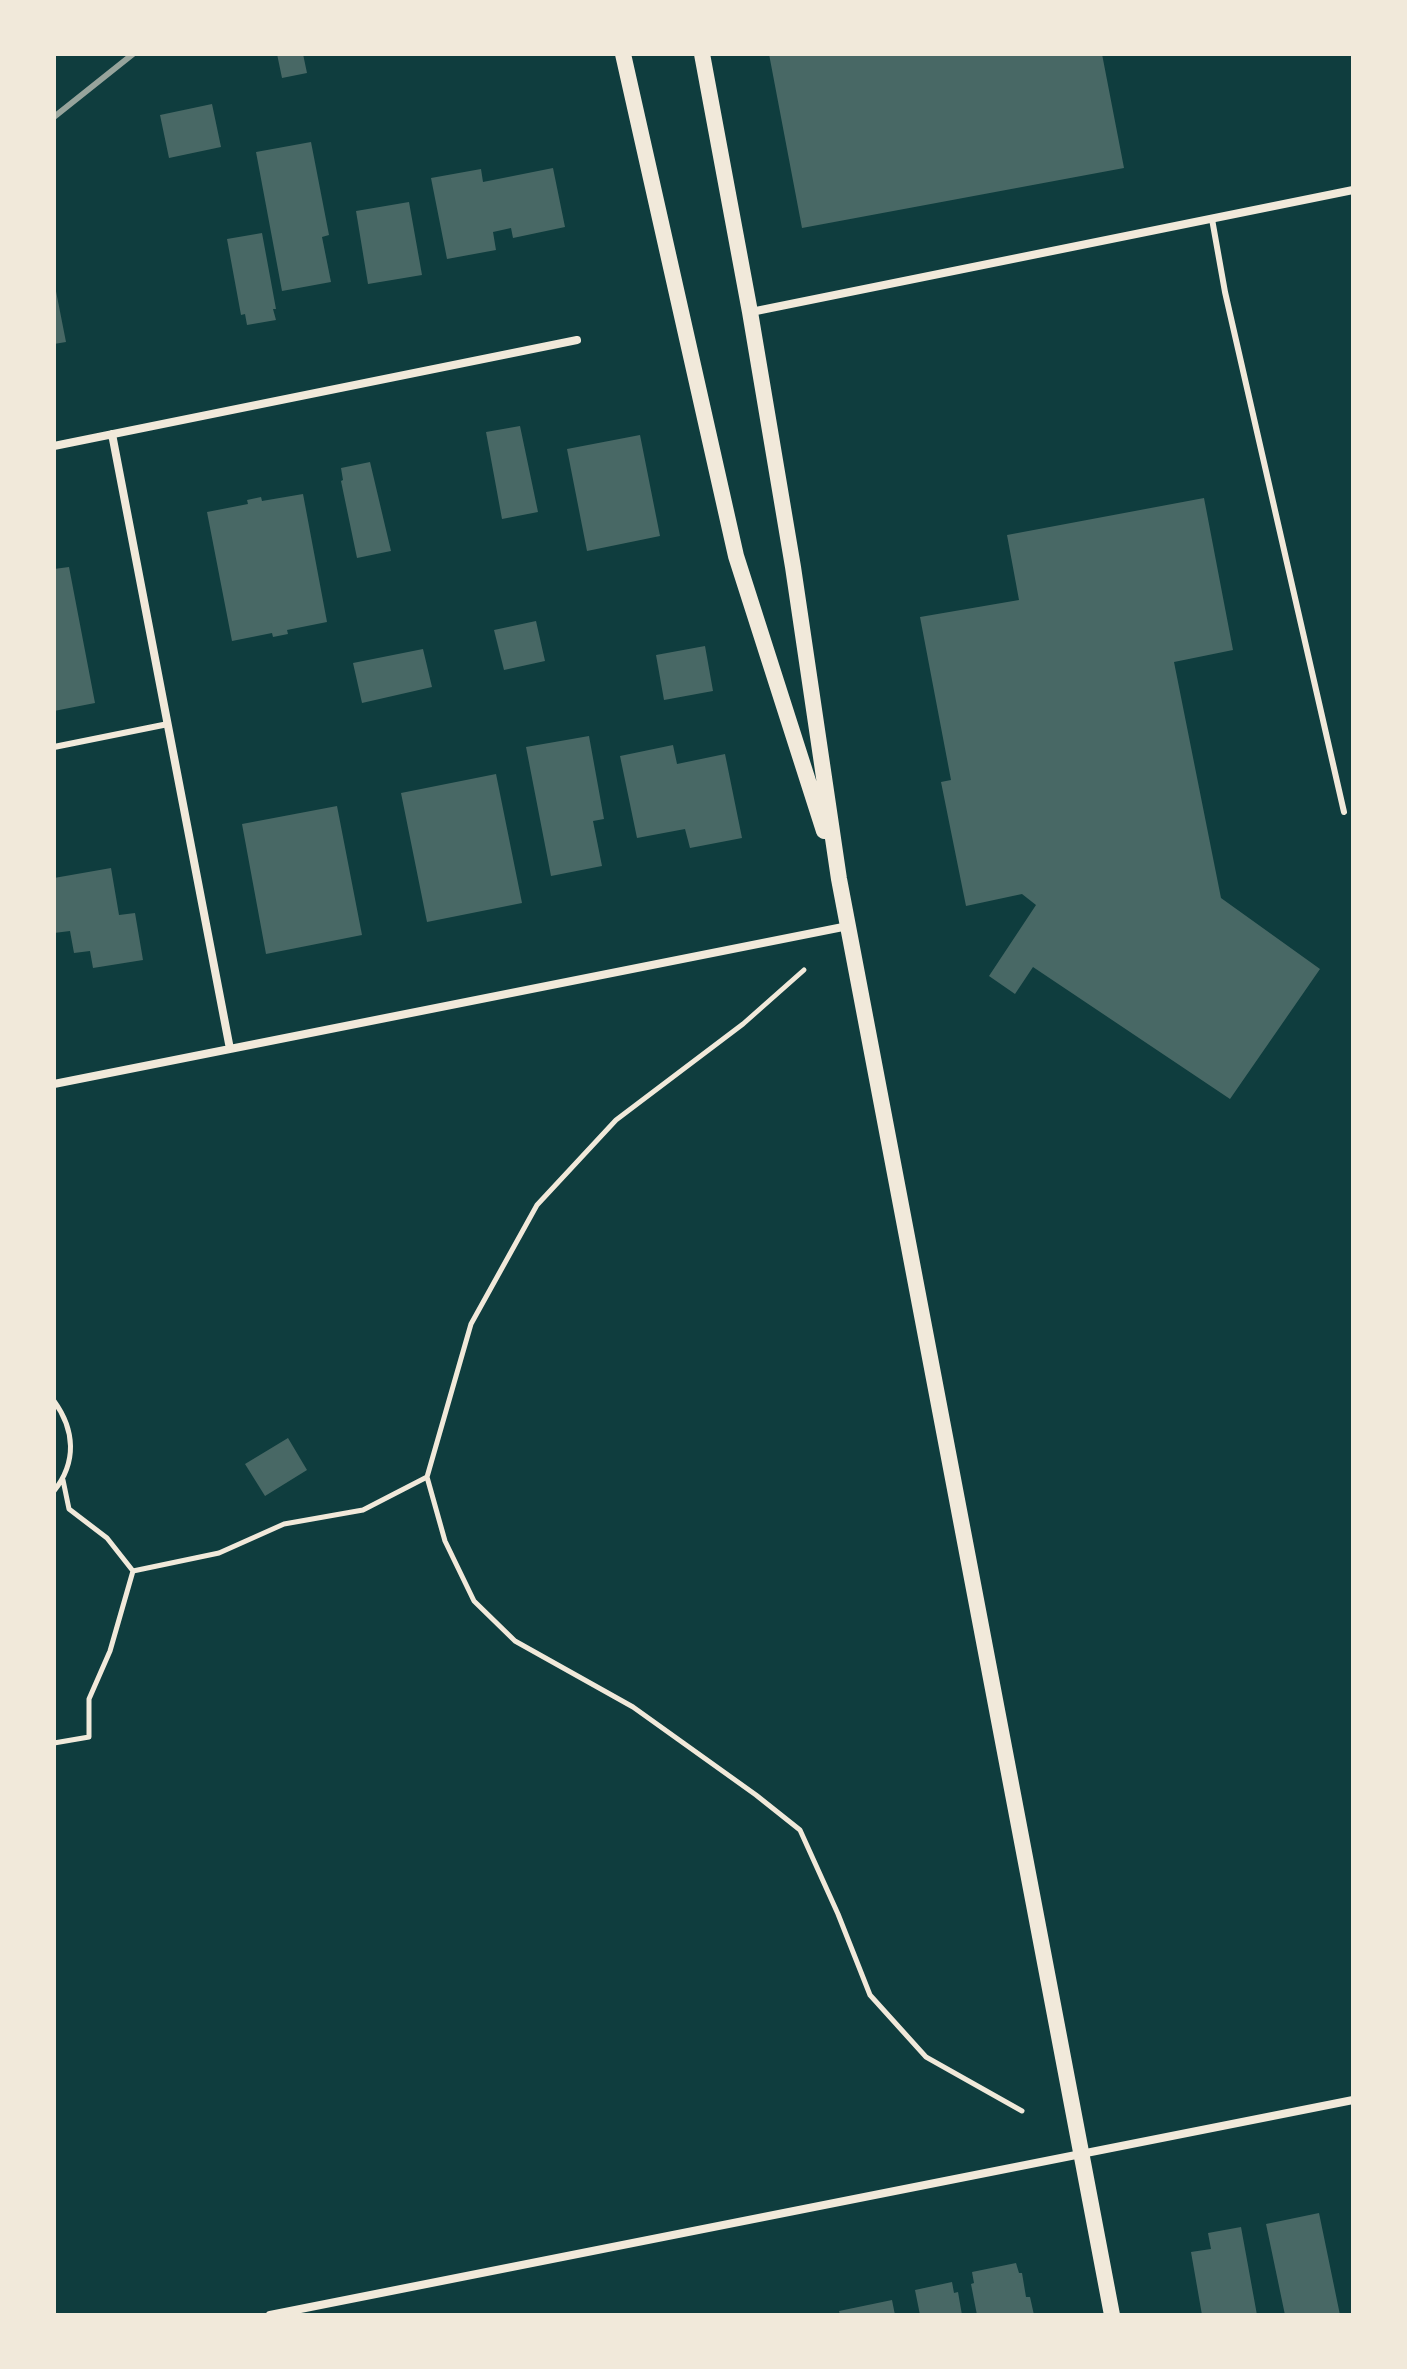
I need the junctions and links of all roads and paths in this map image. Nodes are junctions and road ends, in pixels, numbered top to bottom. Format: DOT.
graph roads {
  1 [pos="623,54"];
  2 [pos="702,54"];
  3 [pos="1352,193"];
  4 [pos="1212,219"];
  5 [pos="750,312"];
  6 [pos="577,340"];
  7 [pos="112,434"];
  8 [pos="54,446"];
  9 [pos="168,724"];
  10 [pos="54,747"];
  11 [pos="1344,812"];
  12 [pos="839,879"];
  13 [pos="848,926"];
  14 [pos="804,970"];
  15 [pos="230,1049"];
  16 [pos="54,1084"];
  17 [pos="54,1401"];
  18 [pos="427,1477"];
  19 [pos="63,1480"];
  20 [pos="54,1491"];
  21 [pos="133,1571"];
  22 [pos="54,1743"];
  23 [pos="1353,2100"];
  24 [pos="1022,2111"];
  25 [pos="1080,2154"];
  26 [pos="270,2315"];
  27 [pos="1112,2315"];
  1 -- 12 [label="main road"];
  2 -- 5 [label="main road"];
  3 -- 4 [label="street"];
  4 -- 5 [label="street"];
  4 -- 11 [label="lane"];
  5 -- 12 [label="main road"];
  6 -- 7 [label="street"];
  7 -- 8 [label="street"];
  7 -- 9 [label="street"];
  9 -- 10 [label="lane"];
  9 -- 15 [label="street"];
  12 -- 13 [label="main road"];
  13 -- 15 [label="street"];
  13 -- 25 [label="main road"];
  14 -- 18 [label="path"];
  15 -- 16 [label="street"];
  17 -- 19 [label="path"];
  18 -- 21 [label="path"];
  18 -- 24 [label="path"];
  19 -- 20 [label="path"];
  19 -- 21 [label="path"];
  21 -- 22 [label="path"];
  23 -- 25 [label="street"];
  25 -- 26 [label="street"];
  25 -- 27 [label="main road"];
}
